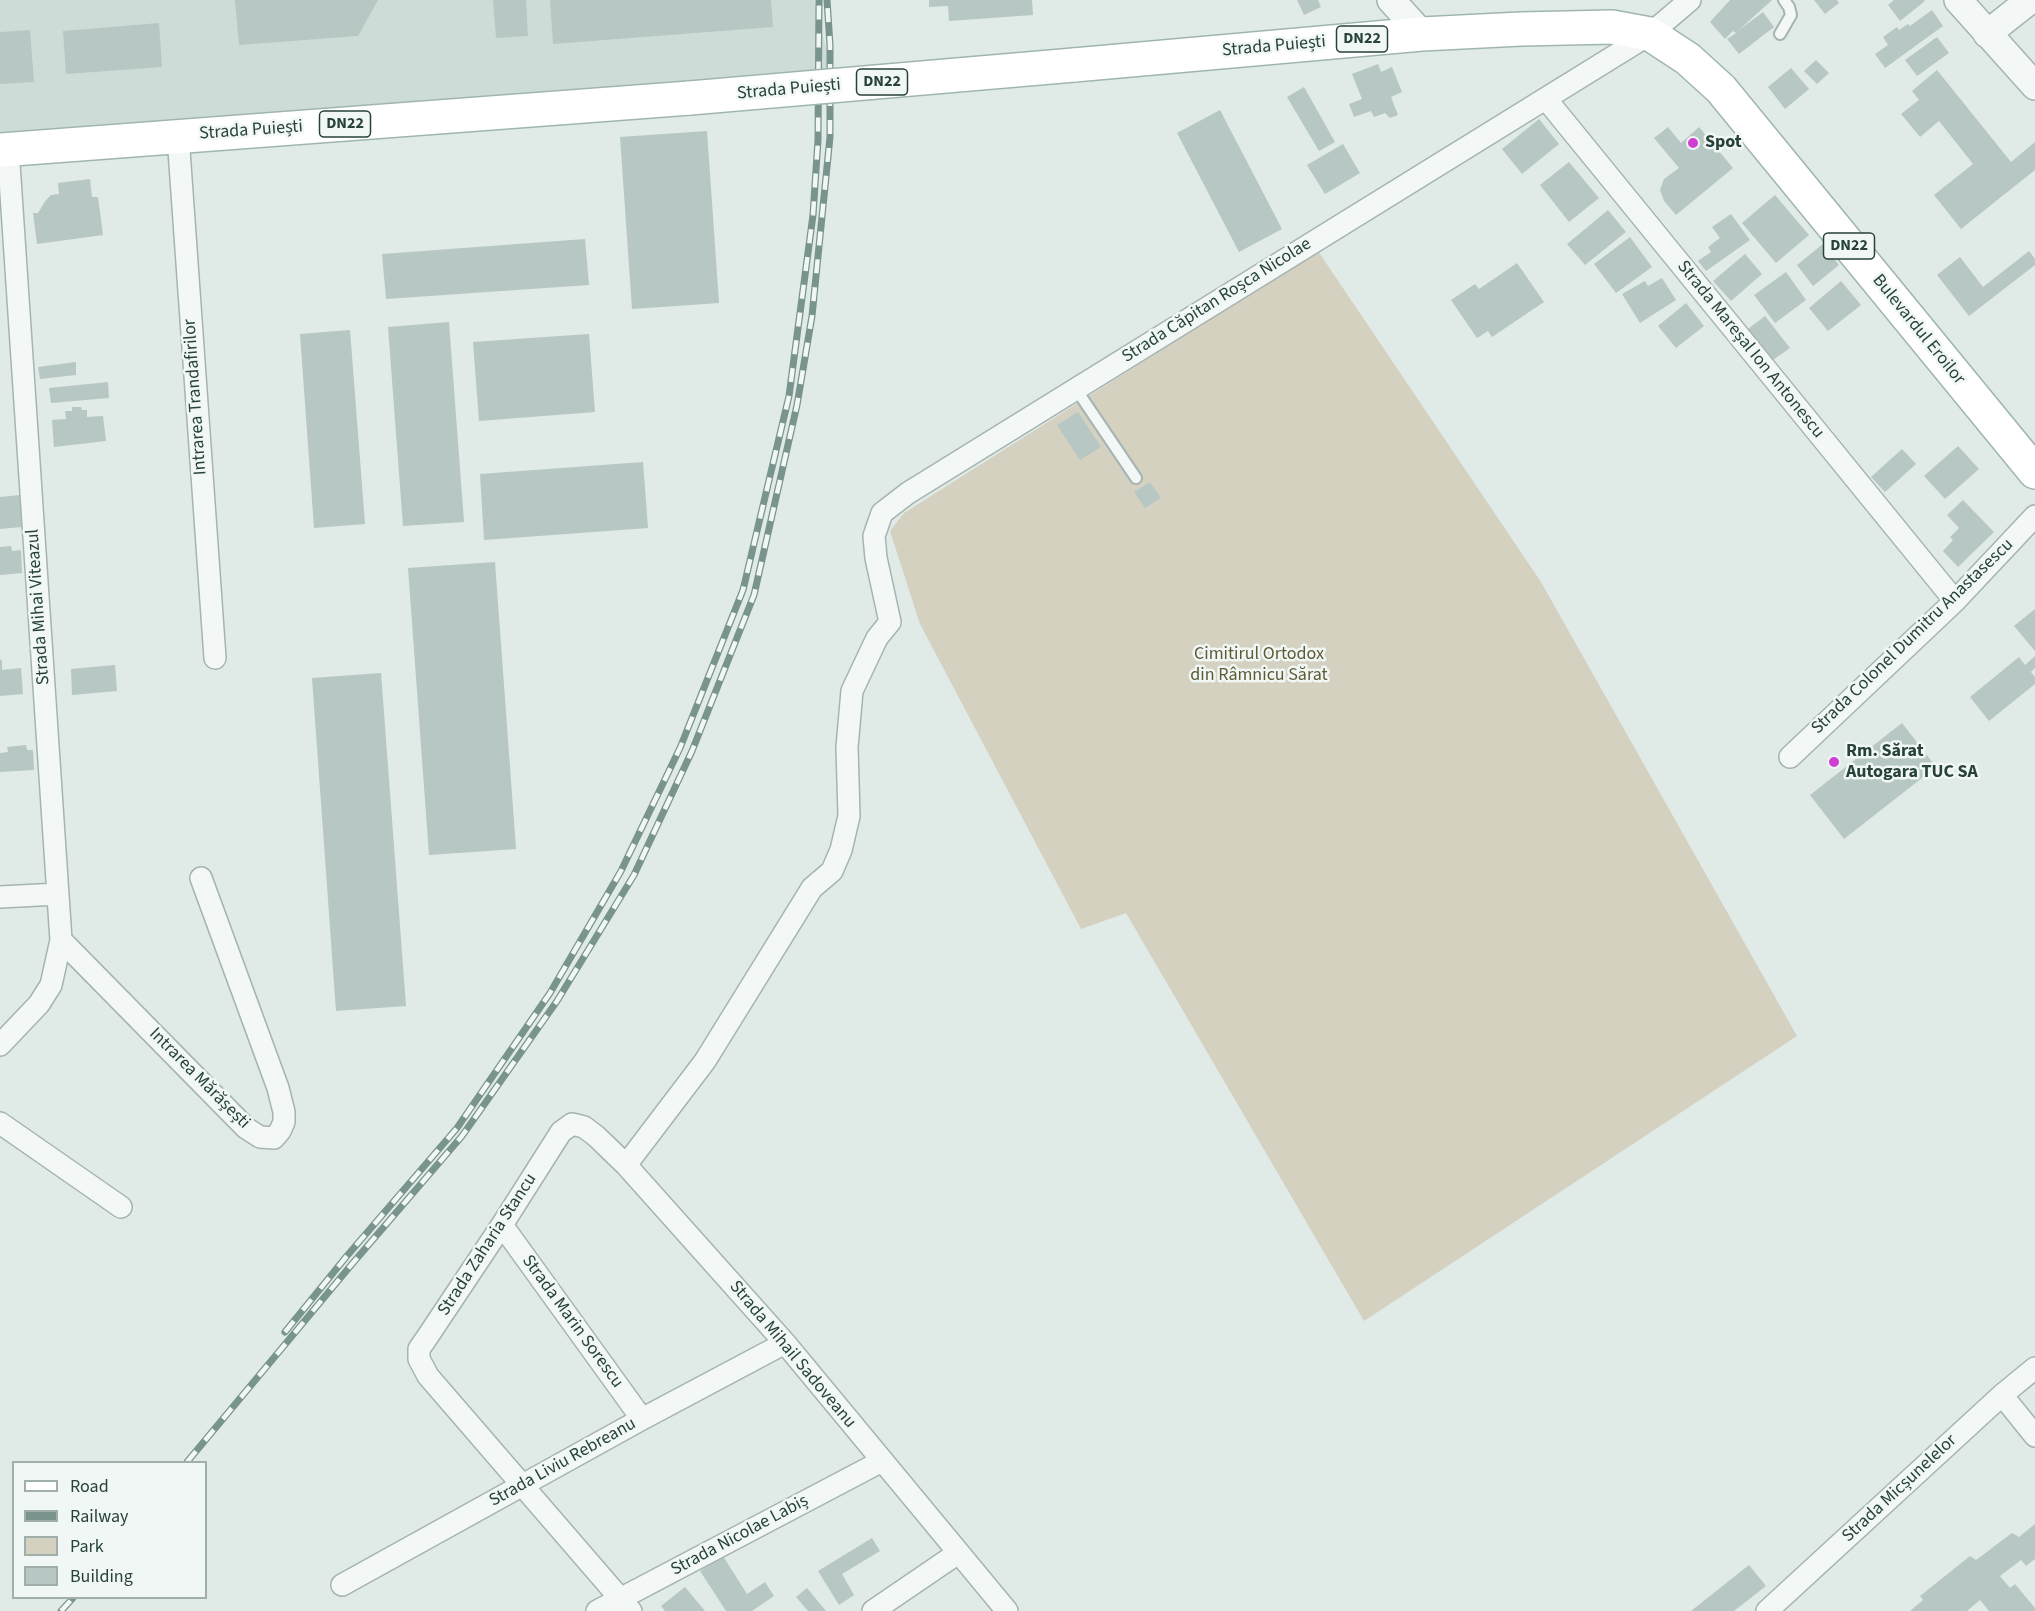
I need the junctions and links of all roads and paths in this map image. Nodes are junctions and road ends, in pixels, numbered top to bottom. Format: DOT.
graph roads {
  1 [pos="1392,0"];
  2 [pos="1690,0"];
  3 [pos="1784,0"];
  4 [pos="1958,0"];
  5 [pos="2030,0"];
  6 [pos="1422,34"];
  7 [pos="1650,34"];
  8 [pos="1780,34"];
  9 [pos="1987,34"];
  10 [pos="2030,74"];
  11 [pos="1546,99"];
  12 [pos="178,136"];
  13 [pos="4,149"];
  14 [pos="1076,388"];
  15 [pos="2035,472"];
  16 [pos="1136,478"];
  17 [pos="2035,516"];
  18 [pos="1955,601"];
  19 [pos="215,657"];
  20 [pos="1790,757"];
  21 [pos="201,879"];
  22 [pos="58,894"];
  23 [pos="0,897"];
  24 [pos="61,940"];
  25 [pos="0,1045"];
  26 [pos="0,1123"];
  27 [pos="561,1132"];
  28 [pos="626,1165"];
  29 [pos="121,1207"];
  30 [pos="502,1225"];
  31 [pos="785,1343"];
  32 [pos="2035,1368"];
  33 [pos="2002,1395"];
  34 [pos="642,1419"];
  35 [pos="2035,1436"];
  36 [pos="882,1461"];
  37 [pos="524,1485"];
  38 [pos="958,1553"];
  39 [pos="342,1585"];
  40 [pos="626,1605"];
  41 [pos="597,1611"];
  42 [pos="873,1611"];
  43 [pos="1006,1611"];
  44 [pos="1767,1611"];
  1 -- 6 [label="street"];
  2 -- 7 [label="street, Strada Căpitan Roșca Nicolae"];
  3 -- 8 [label="lane"];
  4 -- 9 [label="street"];
  5 -- 9 [label="street"];
  6 -- 7 [label="main road, Strada Puiești / DN22"];
  6 -- 12 [label="main road, Strada Puiești / DN22, bridge"];
  7 -- 11 [label="street, Strada Căpitan Roșca Nicolae"];
  7 -- 15 [label="main road, Bulevardul Eroilor / DN22"];
  9 -- 10 [label="street"];
  11 -- 14 [label="street, Strada Căpitan Roșca Nicolae"];
  11 -- 18 [label="street, Strada Mareșal Ion Antonescu"];
  12 -- 13 [label="main road, Strada Puiești / DN22"];
  12 -- 19 [label="street, Intrarea Trandafirilor"];
  13 -- 22 [label="street, Strada Mihai Viteazul"];
  14 -- 16 [label="lane"];
  14 -- 28 [label="street, Strada Căpitan Roșca Nicolae"];
  17 -- 18 [label="street, Strada Colonel Dumitru Anastasescu"];
  18 -- 20 [label="street, Strada Colonel Dumitru Anastasescu"];
  21 -- 24 [label="street, Intrarea Mărășești"];
  22 -- 23 [label="street"];
  22 -- 24 [label="street, Strada Mihai Viteazul"];
  24 -- 25 [label="street, Strada Mihai Viteazul"];
  26 -- 29 [label="street"];
  27 -- 28 [label="street, Strada Mihail Sadoveanu"];
  27 -- 30 [label="street, Strada Zaharia Stancu"];
  28 -- 31 [label="street, Strada Mihail Sadoveanu"];
  30 -- 34 [label="street, Strada Marin Sorescu"];
  30 -- 37 [label="street, Strada Zaharia Stancu"];
  31 -- 34 [label="street, Strada Liviu Rebreanu"];
  31 -- 36 [label="street, Strada Mihail Sadoveanu"];
  32 -- 33 [label="street, Strada Micșunelelor"];
  33 -- 35 [label="street"];
  33 -- 44 [label="street, Strada Micșunelelor"];
  34 -- 37 [label="street, Strada Liviu Rebreanu"];
  36 -- 38 [label="street, Strada Mihail Sadoveanu"];
  36 -- 40 [label="street, Strada Nicolae Labiș"];
  37 -- 39 [label="street, Strada Liviu Rebreanu"];
  37 -- 40 [label="street"];
  38 -- 42 [label="street"];
  38 -- 43 [label="street, Strada Mihail Sadoveanu"];
  40 -- 41 [label="street, Strada Nicolae Labiș"];
}
